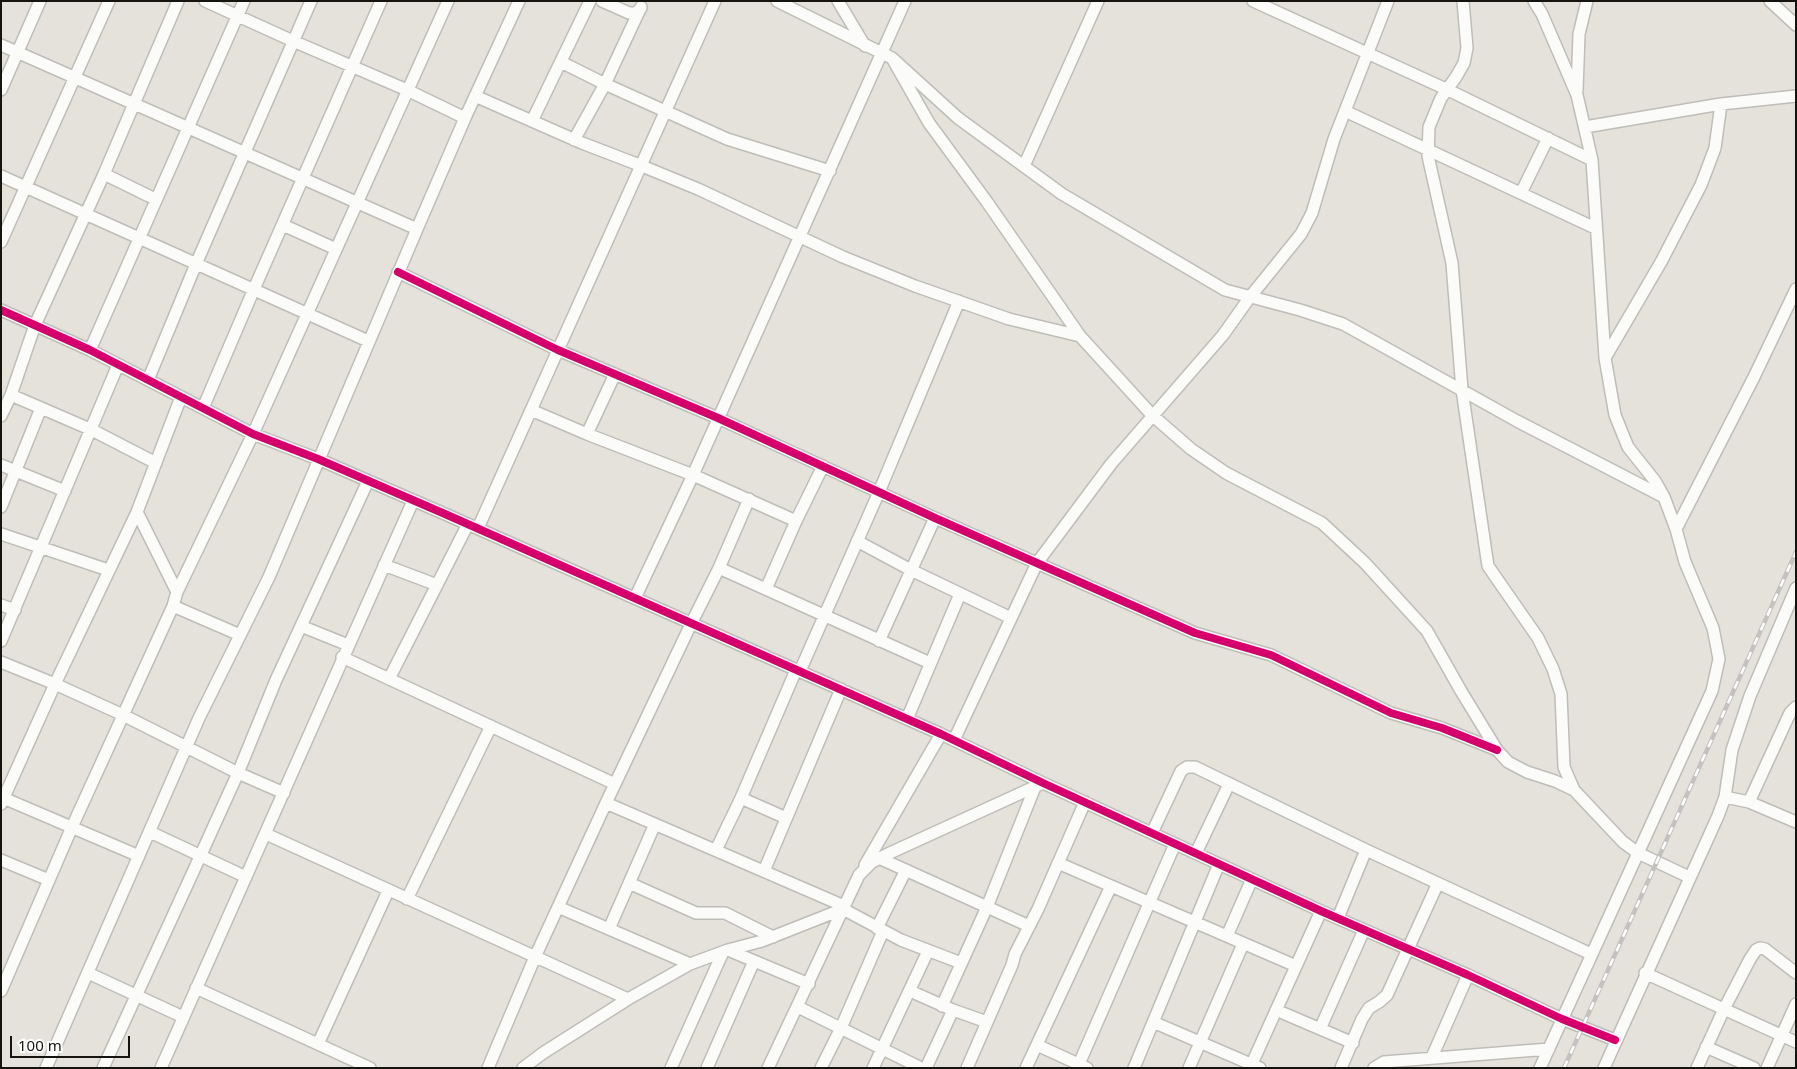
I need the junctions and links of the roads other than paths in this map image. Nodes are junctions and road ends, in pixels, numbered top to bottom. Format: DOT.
graph roads {
  1 [pos="40,1"];
  2 [pos="109,1"];
  3 [pos="178,1"];
  4 [pos="205,1"];
  5 [pos="244,1"];
  6 [pos="312,1"];
  7 [pos="381,1"];
  8 [pos="448,1"];
  9 [pos="505,1"];
  10 [pos="590,1"];
  11 [pos="602,1"];
  12 [pos="715,1"];
  13 [pos="777,1"];
  14 [pos="838,1"];
  15 [pos="906,1"];
  16 [pos="1098,1"];
  17 [pos="1253,1"];
  18 [pos="1388,1"];
  19 [pos="1463,1"];
  20 [pos="1534,1"];
  21 [pos="1587,1"];
  22 [pos="1770,1"];
  23 [pos="517,4"];
  24 [pos="642,4"];
  25 [pos="238,15"];
  26 [pos="1796,25"];
  27 [pos="294,42"];
  28 [pos="1,45"];
  29 [pos="865,46"];
  30 [pos="18,53"];
  31 [pos="1367,53"];
  32 [pos="887,56"];
  33 [pos="561,62"];
  34 [pos="352,66"];
  35 [pos="75,78"];
  36 [pos="605,84"];
  37 [pos="1446,88"];
  38 [pos="1,90"];
  39 [pos="407,90"];
  40 [pos="1577,95"];
  41 [pos="475,96"];
  42 [pos="1796,96"];
  43 [pos="1721,104"];
  44 [pos="133,105"];
  45 [pos="666,111"];
  46 [pos="1345,111"];
  47 [pos="465,118"];
  48 [pos="532,121"];
  49 [pos="188,128"];
  50 [pos="1586,128"];
  51 [pos="1548,138"];
  52 [pos="574,140"];
  53 [pos="1428,149"];
  54 [pos="245,154"];
  55 [pos="1592,160"];
  56 [pos="642,166"];
  57 [pos="1024,166"];
  58 [pos="830,171"];
  59 [pos="104,174"];
  60 [pos="1,176"];
  61 [pos="303,180"];
  62 [pos="26,187"];
  63 [pos="1521,193"];
  64 [pos="155,199"];
  65 [pos="358,203"];
  66 [pos="84,214"];
  67 [pos="283,225"];
  68 [pos="1596,228"];
  69 [pos="416,229"];
  70 [pos="800,236"];
  71 [pos="2,238"];
  72 [pos="138,238"];
  73 [pos="336,249"];
  74 [pos="196,264"];
  75 [pos="398,272"];
  76 [pos="254,289"];
  77 [pos="1796,289"];
  78 [pos="1250,297"];
  79 [pos="959,302"];
  80 [pos="1,310"];
  81 [pos="308,313"];
  82 [pos="35,325"];
  83 [pos="1080,336"];
  84 [pos="368,341"];
  85 [pos="90,350"];
  86 [pos="558,350"];
  87 [pos="1605,358"];
  88 [pos="118,365"];
  89 [pos="615,374"];
  90 [pos="148,380"];
  91 [pos="1462,390"];
  92 [pos="11,395"];
  93 [pos="181,397"];
  94 [pos="41,408"];
  95 [pos="203,408"];
  96 [pos="532,410"];
  97 [pos="1152,415"];
  98 [pos="1,416"];
  99 [pos="718,418"];
  100 [pos="92,430"];
  101 [pos="253,434"];
  102 [pos="587,434"];
  103 [pos="318,459"];
  104 [pos="156,463"];
  105 [pos="1,465"];
  106 [pos="823,466"];
  107 [pos="16,471"];
  108 [pos="693,475"];
  109 [pos="368,481"];
  110 [pos="65,491"];
  111 [pos="879,492"];
  112 [pos="1664,497"];
  113 [pos="749,499"];
  114 [pos="413,501"];
  115 [pos="1,507"];
  116 [pos="137,512"];
  117 [pos="935,518"];
  118 [pos="796,521"];
  119 [pos="473,526"];
  120 [pos="1676,529"];
  121 [pos="1,534"];
  122 [pos="858,541"];
  123 [pos="41,547"];
  124 [pos="1037,563"];
  125 [pos="384,565"];
  126 [pos="719,568"];
  127 [pos="108,570"];
  128 [pos="911,570"];
  129 [pos="437,585"];
  130 [pos="1796,588"];
  131 [pos="766,589"];
  132 [pos="177,592"];
  133 [pos="960,594"];
  134 [pos="635,598"];
  135 [pos="1,605"];
  136 [pos="173,606"];
  137 [pos="15,610"];
  138 [pos="824,616"];
  139 [pos="1012,618"];
  140 [pos="691,624"];
  141 [pos="301,626"];
  142 [pos="240,635"];
  143 [pos="1,641"];
  144 [pos="879,641"];
  145 [pos="348,645"];
  146 [pos="342,657"];
  147 [pos="1,662"];
  148 [pos="930,663"];
  149 [pos="798,670"];
  150 [pos="389,679"];
  151 [pos="55,684"];
  152 [pos="840,689"];
  153 [pos="1796,707"];
  154 [pos="123,715"];
  155 [pos="906,719"];
  156 [pos="491,726"];
  157 [pos="940,734"];
  158 [pos="954,740"];
  159 [pos="186,748"];
  160 [pos="1497,750"];
  161 [pos="238,773"];
  162 [pos="615,784"];
  163 [pos="1229,784"];
  164 [pos="1039,785"];
  165 [pos="1574,790"];
  166 [pos="284,793"];
  167 [pos="1725,797"];
  168 [pos="741,798"];
  169 [pos="2,800"];
  170 [pos="1085,802"];
  171 [pos="1749,802"];
  172 [pos="606,803"];
  173 [pos="786,818"];
  174 [pos="1796,822"];
  175 [pos="655,824"];
  176 [pos="72,827"];
  177 [pos="150,832"];
  178 [pos="1152,833"];
  179 [pos="266,834"];
  180 [pos="1175,844"];
  181 [pos="716,850"];
  182 [pos="1366,850"];
  183 [pos="1196,853"];
  184 [pos="1638,853"];
  185 [pos="201,855"];
  186 [pos="140,856"];
  187 [pos="879,858"];
  188 [pos="1,860"];
  189 [pos="1058,863"];
  190 [pos="1219,864"];
  191 [pos="906,870"];
  192 [pos="764,871"];
  193 [pos="859,875"];
  194 [pos="246,877"];
  195 [pos="1689,877"];
  196 [pos="1252,879"];
  197 [pos="49,880"];
  198 [pos="629,883"];
  199 [pos="1438,884"];
  200 [pos="1111,886"];
  201 [pos="388,891"];
  202 [pos="407,900"];
  203 [pos="1150,903"];
  204 [pos="843,907"];
  205 [pos="987,907"];
  206 [pos="558,908"];
  207 [pos="1321,910"];
  208 [pos="1338,918"];
  209 [pos="1196,923"];
  210 [pos="1029,926"];
  211 [pos="880,929"];
  212 [pos="609,930"];
  213 [pos="1364,930"];
  214 [pos="1227,936"];
  215 [pos="773,937"];
  216 [pos="1243,944"];
  217 [pos="1408,949"];
  218 [pos="725,951"];
  219 [pos="928,951"];
  220 [pos="1591,954"];
  221 [pos="535,957"];
  222 [pos="754,961"];
  223 [pos="961,962"];
  224 [pos="690,964"];
  225 [pos="1296,966"];
  226 [pos="88,973"];
  227 [pos="1796,973"];
  228 [pos="1645,974"];
  229 [pos="1468,975"];
  230 [pos="809,984"];
  231 [pos="196,988"];
  232 [pos="1,990"];
  233 [pos="910,991"];
  234 [pos="136,995"];
  235 [pos="628,999"];
  236 [pos="1796,1004"];
  237 [pos="798,1007"];
  238 [pos="948,1008"];
  239 [pos="1724,1009"];
  240 [pos="1276,1010"];
  241 [pos="183,1017"];
  242 [pos="1562,1019"];
  243 [pos="987,1022"];
  244 [pos="1153,1022"];
  245 [pos="841,1028"];
  246 [pos="1320,1029"];
  247 [pos="1782,1035"];
  248 [pos="1615,1040"];
  249 [pos="1200,1042"];
  250 [pos="1796,1042"];
  251 [pos="1353,1043"];
  252 [pos="318,1044"];
  253 [pos="1037,1045"];
  254 [pos="882,1048"];
  255 [pos="1706,1048"];
  256 [pos="1549,1049"];
  257 [pos="1467,1055"];
  258 [pos="1432,1057"];
  259 [pos="1083,1066"];
  260 [pos="1254,1066"];
  261 [pos="46,1068"];
  262 [pos="103,1068"];
  263 [pos="160,1068"];
  264 [pos="370,1068"];
  265 [pos="488,1068"];
  266 [pos="524,1068"];
  267 [pos="671,1068"];
  268 [pos="707,1068"];
  269 [pos="768,1068"];
  270 [pos="821,1068"];
  271 [pos="873,1068"];
  272 [pos="921,1068"];
  273 [pos="926,1068"];
  274 [pos="967,1068"];
  275 [pos="1026,1068"];
  276 [pos="1134,1068"];
  277 [pos="1189,1068"];
  278 [pos="1342,1068"];
  279 [pos="1374,1068"];
  280 [pos="1462,1068"];
  281 [pos="1540,1068"];
  282 [pos="1604,1068"];
  283 [pos="1697,1068"];
  284 [pos="1754,1068"];
  285 [pos="1767,1068"];
  1 -- 30 [label="street"];
  2 -- 35 [label="street"];
  3 -- 44 [label="street"];
  4 -- 25 [label="street"];
  5 -- 25 [label="street"];
  6 -- 27 [label="street"];
  7 -- 34 [label="street"];
  8 -- 39 [label="street"];
  9 -- 23 [label="street"];
  10 -- 33 [label="street"];
  11 -- 24 [label="street"];
  12 -- 45 [label="street"];
  13 -- 29 [label="street"];
  14 -- 29 [label="street"];
  15 -- 32 [label="street"];
  16 -- 57 [label="street"];
  17 -- 31 [label="street"];
  18 -- 31 [label="street"];
  19 -- 37 [label="street"];
  20 -- 40 [label="street"];
  21 -- 40 [label="street"];
  22 -- 26 [label="street"];
  23 -- 41 [label="street"];
  24 -- 36 [label="street"];
  25 -- 27 [label="street"];
  25 -- 49 [label="street"];
  27 -- 34 [label="street"];
  27 -- 54 [label="street"];
  28 -- 30 [label="street"];
  29 -- 32 [label="street"];
  30 -- 35 [label="street"];
  30 -- 38 [label="street"];
  31 -- 37 [label="street"];
  31 -- 46 [label="street"];
  32 -- 57 [label="street"];
  32 -- 58 [label="street"];
  32 -- 83 [label="street"];
  33 -- 36 [label="street"];
  33 -- 48 [label="street"];
  34 -- 39 [label="street"];
  34 -- 61 [label="street"];
  35 -- 44 [label="street"];
  35 -- 62 [label="street"];
  36 -- 45 [label="street"];
  36 -- 52 [label="street"];
  37 -- 51 [label="street"];
  37 -- 53 [label="street"];
  39 -- 47 [label="street"];
  39 -- 65 [label="street"];
  40 -- 50 [label="street"];
  41 -- 47 [label="street"];
  41 -- 48 [label="street"];
  42 -- 43 [label="street"];
  43 -- 50 [label="street"];
  43 -- 87 [label="street"];
  44 -- 49 [label="street"];
  44 -- 59 [label="street"];
  45 -- 56 [label="street"];
  45 -- 58 [label="street"];
  46 -- 53 [label="street"];
  46 -- 78 [label="street"];
  47 -- 69 [label="street"];
  48 -- 52 [label="street"];
  49 -- 54 [label="street"];
  49 -- 64 [label="street"];
  50 -- 55 [label="street"];
  51 -- 55 [label="street"];
  51 -- 63 [label="street"];
  52 -- 56 [label="street"];
  53 -- 63 [label="street"];
  53 -- 91 [label="street"];
  54 -- 61 [label="street"];
  54 -- 74 [label="street"];
  55 -- 68 [label="street"];
  56 -- 70 [label="street"];
  56 -- 86 [label="street"];
  57 -- 78 [label="street"];
  58 -- 70 [label="street"];
  59 -- 64 [label="street"];
  59 -- 66 [label="street"];
  60 -- 62 [label="street"];
  61 -- 65 [label="street"];
  61 -- 67 [label="street"];
  62 -- 66 [label="street"];
  62 -- 71 [label="street"];
  63 -- 68 [label="street"];
  64 -- 72 [label="street"];
  65 -- 69 [label="street"];
  65 -- 73 [label="street"];
  66 -- 72 [label="street"];
  66 -- 82 [label="street"];
  67 -- 73 [label="street"];
  67 -- 76 [label="street"];
  68 -- 87 [label="street"];
  69 -- 75 [label="street"];
  70 -- 79 [label="street"];
  70 -- 99 [label="street"];
  72 -- 74 [label="street"];
  72 -- 85 [label="street"];
  73 -- 81 [label="street"];
  74 -- 76 [label="street"];
  74 -- 90 [label="street"];
  75 -- 84 [label="street"];
  75 -- 86 [label="street"];
  76 -- 81 [label="street"];
  76 -- 95 [label="street"];
  77 -- 120 [label="street"];
  78 -- 91 [label="street"];
  78 -- 97 [label="street"];
  79 -- 83 [label="street"];
  79 -- 111 [label="street"];
  80 -- 82 [label="street"];
  81 -- 84 [label="street"];
  81 -- 101 [label="street"];
  82 -- 85 [label="street"];
  82 -- 92 [label="street"];
  83 -- 97 [label="street"];
  84 -- 103 [label="street"];
  85 -- 88 [label="street"];
  86 -- 89 [label="street"];
  86 -- 96 [label="street"];
  87 -- 112 [label="street"];
  88 -- 90 [label="street"];
  88 -- 100 [label="street"];
  89 -- 99 [label="street"];
  89 -- 102 [label="street"];
  90 -- 93 [label="street"];
  91 -- 112 [label="street"];
  91 -- 165 [label="street"];
  92 -- 94 [label="street"];
  92 -- 98 [label="street"];
  93 -- 95 [label="street"];
  93 -- 104 [label="street"];
  94 -- 100 [label="street"];
  94 -- 107 [label="street"];
  95 -- 101 [label="street"];
  96 -- 102 [label="street"];
  96 -- 119 [label="street"];
  97 -- 124 [label="street"];
  97 -- 160 [label="street"];
  99 -- 106 [label="street"];
  99 -- 108 [label="street"];
  100 -- 104 [label="street"];
  100 -- 110 [label="street"];
  101 -- 103 [label="street"];
  101 -- 132 [label="street"];
  102 -- 108 [label="street"];
  103 -- 109 [label="street"];
  103 -- 142 [label="street"];
  104 -- 116 [label="street"];
  105 -- 107 [label="street"];
  106 -- 111 [label="street"];
  106 -- 118 [label="street"];
  107 -- 110 [label="street"];
  107 -- 115 [label="street"];
  108 -- 113 [label="street"];
  108 -- 134 [label="street"];
  109 -- 114 [label="street"];
  109 -- 141 [label="street"];
  110 -- 123 [label="street"];
  111 -- 117 [label="street"];
  111 -- 122 [label="street"];
  112 -- 120 [label="street"];
  113 -- 118 [label="street"];
  113 -- 126 [label="street"];
  114 -- 119 [label="street"];
  114 -- 125 [label="street"];
  116 -- 127 [label="street"];
  116 -- 132 [label="street"];
  117 -- 124 [label="street"];
  117 -- 128 [label="street"];
  118 -- 131 [label="street"];
  119 -- 129 [label="street"];
  119 -- 134 [label="street"];
  120 -- 184 [label="street"];
  121 -- 123 [label="street"];
  122 -- 128 [label="street"];
  122 -- 138 [label="street"];
  123 -- 127 [label="street"];
  123 -- 137 [label="street"];
  124 -- 139 [label="street"];
  124 -- 160 [label="street"];
  125 -- 129 [label="street"];
  125 -- 145 [label="street"];
  126 -- 131 [label="street"];
  126 -- 140 [label="street"];
  127 -- 151 [label="street"];
  128 -- 133 [label="street"];
  128 -- 144 [label="street"];
  129 -- 150 [label="street"];
  130 -- 167 [label="street"];
  131 -- 138 [label="street"];
  132 -- 136 [label="street"];
  133 -- 139 [label="street"];
  133 -- 148 [label="street"];
  134 -- 140 [label="street"];
  135 -- 137 [label="street"];
  136 -- 142 [label="street"];
  136 -- 154 [label="street"];
  137 -- 143 [label="street"];
  138 -- 144 [label="street"];
  138 -- 149 [label="street"];
  139 -- 158 [label="street"];
  140 -- 149 [label="street"];
  140 -- 162 [label="street"];
  141 -- 145 [label="street"];
  141 -- 161 [label="street"];
  142 -- 159 [label="street"];
  144 -- 148 [label="street"];
  145 -- 146 [label="street"];
  146 -- 150 [label="street"];
  146 -- 166 [label="street"];
  147 -- 151 [label="street"];
  148 -- 155 [label="street"];
  149 -- 152 [label="street"];
  149 -- 168 [label="street"];
  150 -- 156 [label="street"];
  151 -- 154 [label="street"];
  151 -- 169 [label="street"];
  152 -- 155 [label="street"];
  152 -- 173 [label="street"];
  153 -- 171 [label="street"];
  154 -- 159 [label="street"];
  154 -- 176 [label="street"];
  155 -- 157 [label="street"];
  156 -- 162 [label="street"];
  156 -- 202 [label="street"];
  157 -- 158 [label="street"];
  157 -- 193 [label="street"];
  158 -- 164 [label="street"];
  159 -- 161 [label="street"];
  159 -- 177 [label="street"];
  160 -- 165 [label="street"];
  161 -- 166 [label="street"];
  161 -- 185 [label="street"];
  162 -- 172 [label="street"];
  163 -- 178 [label="street"];
  163 -- 182 [label="street"];
  163 -- 183 [label="street"];
  164 -- 170 [label="street"];
  164 -- 187 [label="street"];
  164 -- 205 [label="street"];
  165 -- 184 [label="street"];
  166 -- 179 [label="street"];
  167 -- 171 [label="street"];
  167 -- 195 [label="street"];
  168 -- 173 [label="street"];
  168 -- 181 [label="street"];
  169 -- 176 [label="street"];
  170 -- 178 [label="street"];
  170 -- 189 [label="street"];
  171 -- 174 [label="street"];
  172 -- 175 [label="street"];
  172 -- 206 [label="street"];
  173 -- 192 [label="street"];
  175 -- 181 [label="street"];
  175 -- 198 [label="street"];
  176 -- 186 [label="street"];
  176 -- 197 [label="street"];
  177 -- 185 [label="street"];
  177 -- 186 [label="street"];
  178 -- 180 [label="street"];
  179 -- 194 [label="street"];
  179 -- 201 [label="street"];
  180 -- 183 [label="street"];
  180 -- 203 [label="street"];
  181 -- 192 [label="street"];
  182 -- 199 [label="street"];
  182 -- 208 [label="street"];
  183 -- 190 [label="street"];
  184 -- 195 [label="street"];
  184 -- 220 [label="street"];
  185 -- 194 [label="street"];
  185 -- 234 [label="street"];
  186 -- 226 [label="street"];
  187 -- 191 [label="street"];
  187 -- 193 [label="street"];
  188 -- 197 [label="street"];
  189 -- 200 [label="street"];
  189 -- 210 [label="street"];
  190 -- 196 [label="street"];
  190 -- 209 [label="street"];
  191 -- 205 [label="street"];
  191 -- 211 [label="street"];
  192 -- 204 [label="street"];
  193 -- 204 [label="street"];
  194 -- 231 [label="street"];
  195 -- 228 [label="street"];
  196 -- 207 [label="street"];
  196 -- 214 [label="street"];
  197 -- 232 [label="street"];
  198 -- 212 [label="street"];
  198 -- 215 [label="street"];
  199 -- 217 [label="street"];
  199 -- 220 [label="street"];
  200 -- 203 [label="street"];
  200 -- 253 [label="street"];
  201 -- 202 [label="street"];
  201 -- 252 [label="street"];
  202 -- 221 [label="street"];
  203 -- 209 [label="street"];
  203 -- 259 [label="street"];
  204 -- 211 [label="street"];
  204 -- 215 [label="street"];
  204 -- 230 [label="street"];
  205 -- 210 [label="street"];
  205 -- 223 [label="street"];
  206 -- 212 [label="street"];
  206 -- 221 [label="street"];
  207 -- 208 [label="street"];
  207 -- 225 [label="street"];
  208 -- 213 [label="street"];
  209 -- 214 [label="street"];
  209 -- 244 [label="street"];
  210 -- 243 [label="street"];
  211 -- 219 [label="street"];
  211 -- 245 [label="street"];
  212 -- 224 [label="street"];
  213 -- 217 [label="street"];
  213 -- 246 [label="street"];
  214 -- 216 [label="street"];
  215 -- 218 [label="street"];
  216 -- 225 [label="street"];
  216 -- 249 [label="street"];
  217 -- 229 [label="street"];
  217 -- 251 [label="street"];
  218 -- 222 [label="street"];
  218 -- 224 [label="street"];
  218 -- 267 [label="street"];
  219 -- 223 [label="street"];
  219 -- 233 [label="street"];
  220 -- 242 [label="street"];
  221 -- 235 [label="street"];
  221 -- 265 [label="street"];
  222 -- 230 [label="street"];
  222 -- 268 [label="street"];
  223 -- 238 [label="street"];
  224 -- 235 [label="street"];
  225 -- 240 [label="street"];
  226 -- 234 [label="street"];
  226 -- 261 [label="street"];
  227 -- 239 [label="street"];
  228 -- 239 [label="street"];
  228 -- 248 [label="street"];
  229 -- 242 [label="street"];
  229 -- 258 [label="street"];
  230 -- 237 [label="street"];
  231 -- 241 [label="street"];
  231 -- 252 [label="street"];
  233 -- 238 [label="street"];
  233 -- 254 [label="street"];
  234 -- 241 [label="street"];
  234 -- 262 [label="street"];
  235 -- 266 [label="street"];
  236 -- 247 [label="street"];
  237 -- 245 [label="street"];
  237 -- 269 [label="street"];
  238 -- 243 [label="street"];
  238 -- 273 [label="street"];
  239 -- 247 [label="street"];
  239 -- 255 [label="street"];
  240 -- 246 [label="street"];
  240 -- 260 [label="street"];
  241 -- 263 [label="street"];
  242 -- 248 [label="street"];
  242 -- 256 [label="street"];
  243 -- 274 [label="street"];
  244 -- 249 [label="street"];
  244 -- 276 [label="street"];
  245 -- 254 [label="street"];
  245 -- 270 [label="street"];
  246 -- 251 [label="street"];
  247 -- 250 [label="street"];
  247 -- 285 [label="street"];
  248 -- 282 [label="street"];
  249 -- 260 [label="street"];
  249 -- 277 [label="street"];
  251 -- 278 [label="street"];
  252 -- 264 [label="street"];
  253 -- 259 [label="street"];
  253 -- 275 [label="street"];
  254 -- 271 [label="street"];
  254 -- 272 [label="street"];
  255 -- 283 [label="street"];
  255 -- 284 [label="street"];
  256 -- 257 [label="street"];
  256 -- 281 [label="street"];
  257 -- 258 [label="street"];
  257 -- 280 [label="street"];
  258 -- 279 [label="street"];
}
